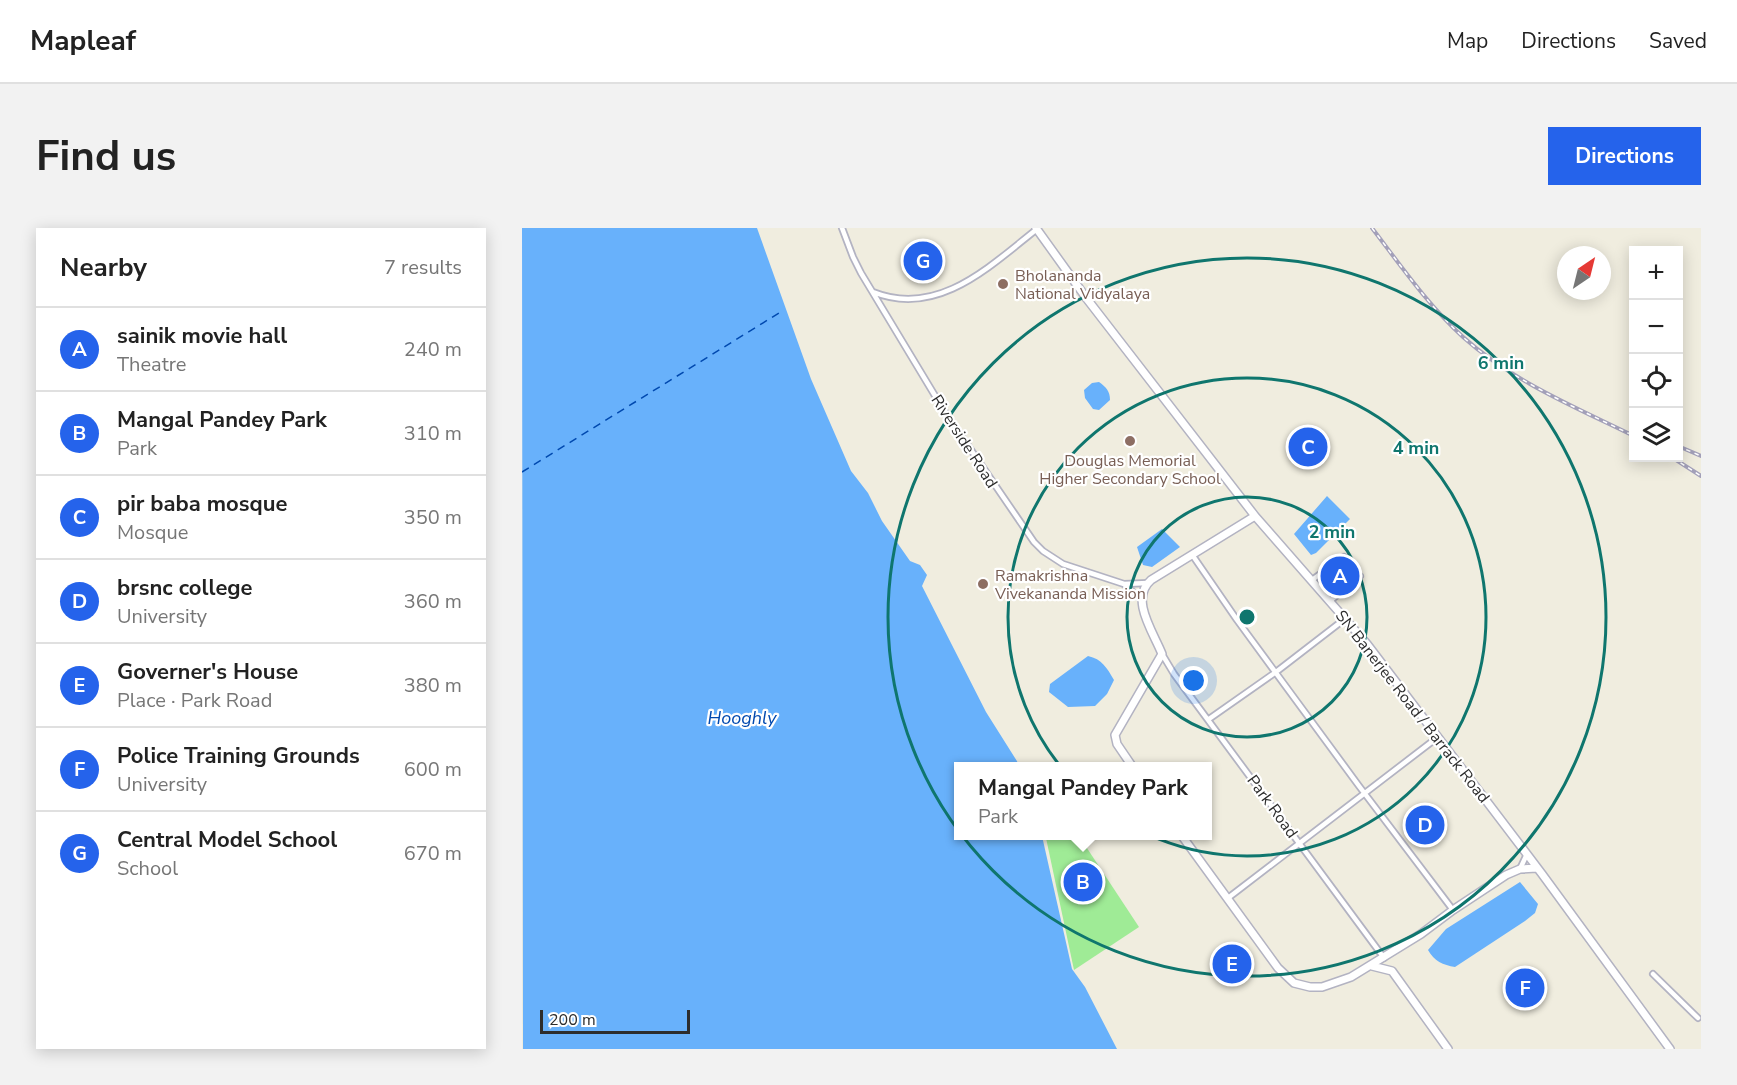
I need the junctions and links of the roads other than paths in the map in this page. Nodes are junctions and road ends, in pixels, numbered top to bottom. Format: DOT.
graph roads {
  1 [pos="842,228"];
  2 [pos="1036,229"];
  3 [pos="873,292"];
  4 [pos="1255,516"];
  5 [pos="1193,556"];
  6 [pos="1344,557"];
  7 [pos="1335,564"];
  8 [pos="1360,576"];
  9 [pos="1312,580"];
  10 [pos="1148,583"];
  11 [pos="1124,584"];
  12 [pos="1351,584"];
  13 [pos="1141,599"];
  14 [pos="1330,601"];
  15 [pos="1346,618"];
  16 [pos="1162,654"];
  17 [pos="1169,666"];
  18 [pos="1154,668"];
  19 [pos="1276,672"];
  20 [pos="1209,719"];
  21 [pos="1437,737"];
  22 [pos="1129,762"];
  23 [pos="1364,793"];
  24 [pos="1185,840"];
  25 [pos="1299,842"];
  26 [pos="1527,854"];
  27 [pos="1538,868"];
  28 [pos="1520,869"];
  29 [pos="1227,898"];
  30 [pos="1453,910"];
  31 [pos="1394,951"];
  32 [pos="1384,958"];
  33 [pos="1372,966"];
  34 [pos="1392,970"];
  35 [pos="1653,974"];
  36 [pos="1698,1018"];
  37 [pos="1448,1049"];
  38 [pos="1670,1049"];
  1 -- 3 [label="street, Riverside Road"];
  2 -- 3 [label="street"];
  2 -- 4 [label="street, SN Banerjee Road / Barrack Road"];
  3 -- 11 [label="street, Riverside Road"];
  4 -- 5 [label="street"];
  4 -- 9 [label="street, SN Banerjee Road / Barrack Road"];
  5 -- 10 [label="street"];
  5 -- 19 [label="street"];
  6 -- 7 [label="street"];
  7 -- 9 [label="street"];
  7 -- 12 [label="street"];
  8 -- 12 [label="street"];
  9 -- 14 [label="street, SN Banerjee Road / Barrack Road"];
  10 -- 11 [label="street"];
  10 -- 13 [label="street"];
  11 -- 13 [label="street, Riverside Road"];
  12 -- 14 [label="street"];
  13 -- 16 [label="street, Park Road"];
  14 -- 15 [label="street, SN Banerjee Road / Barrack Road"];
  15 -- 19 [label="street"];
  15 -- 21 [label="street, SN Banerjee Road / Barrack Road"];
  16 -- 17 [label="street, Park Road"];
  16 -- 18 [label="street"];
  17 -- 18 [label="street"];
  17 -- 20 [label="street, Park Road"];
  18 -- 22 [label="street"];
  19 -- 20 [label="street"];
  19 -- 23 [label="street"];
  20 -- 25 [label="street, Park Road"];
  21 -- 23 [label="street"];
  21 -- 26 [label="street, SN Banerjee Road / Barrack Road"];
  23 -- 25 [label="street"];
  23 -- 30 [label="street"];
  24 -- 29 [label="street"];
  25 -- 29 [label="street"];
  25 -- 32 [label="street, Park Road"];
  26 -- 27 [label="street, SN Banerjee Road / Barrack Road"];
  26 -- 28 [label="street"];
  27 -- 28 [label="street"];
  27 -- 38 [label="street, SN Banerjee Road / Barrack Road"];
  28 -- 30 [label="street"];
  29 -- 33 [label="street"];
  30 -- 31 [label="street"];
  31 -- 32 [label="street"];
  31 -- 34 [label="street"];
  32 -- 33 [label="street"];
  33 -- 34 [label="street"];
  34 -- 37 [label="street"];
  35 -- 36 [label="street"];
}
